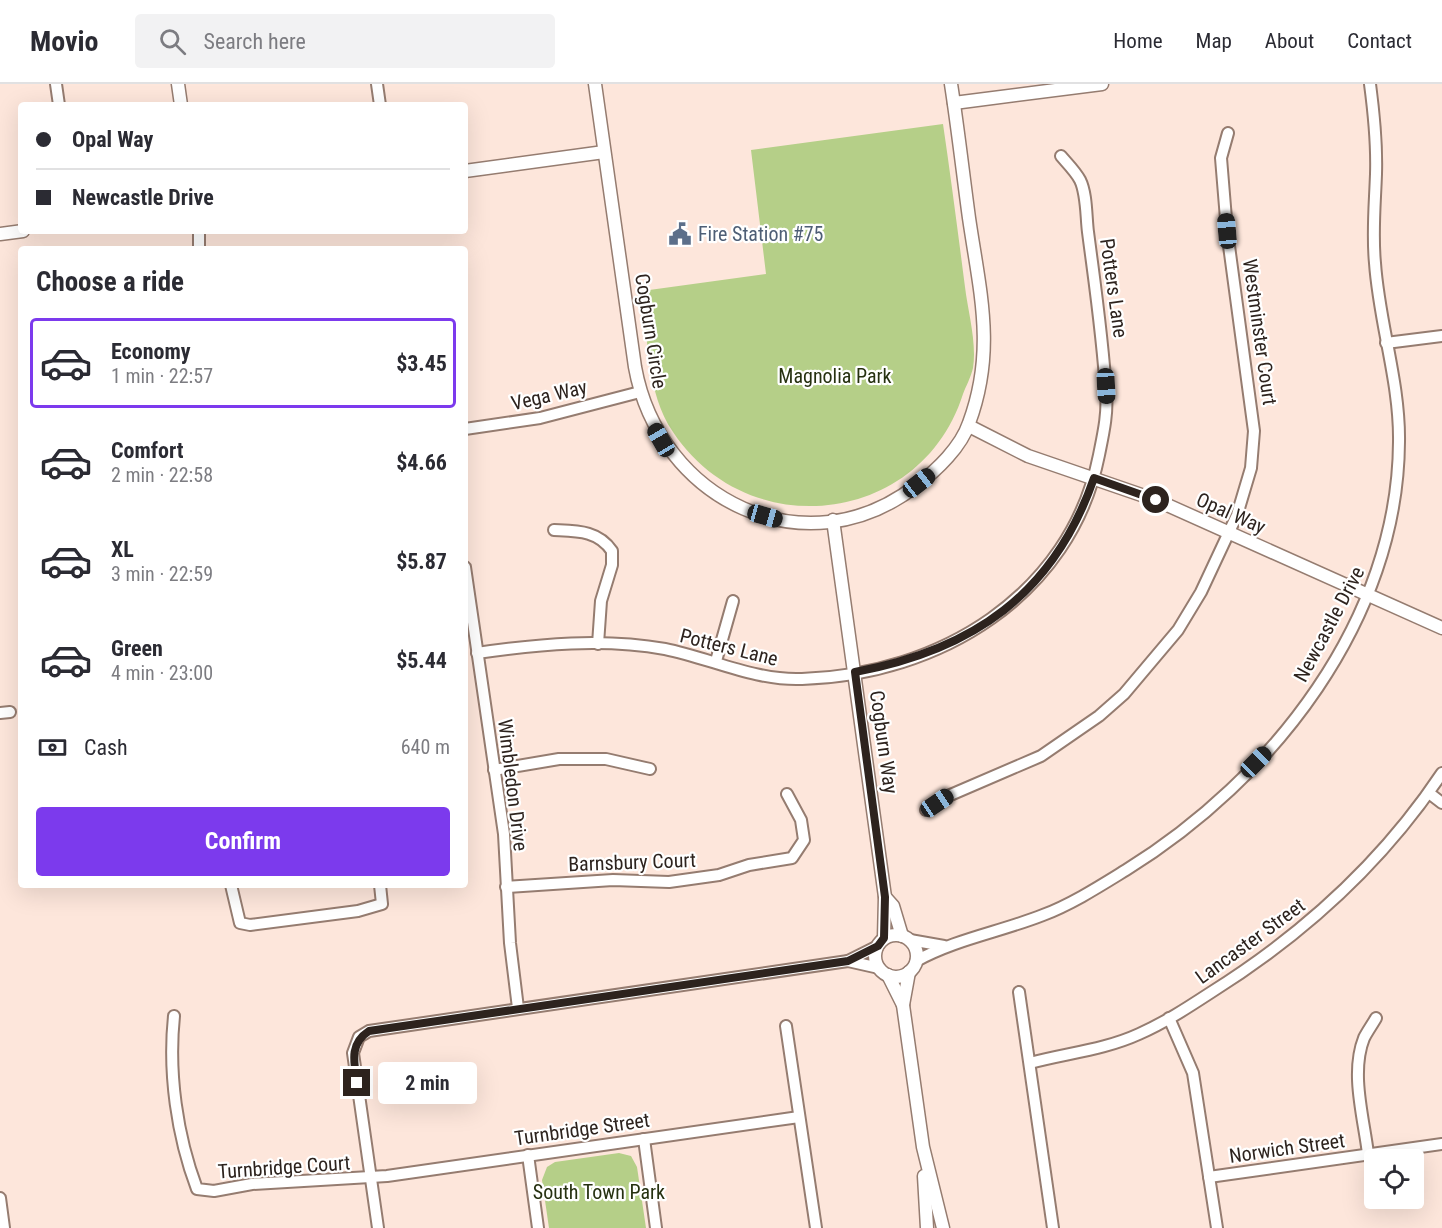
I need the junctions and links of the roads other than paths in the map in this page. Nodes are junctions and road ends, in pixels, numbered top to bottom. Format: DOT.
graph roads {
  1 [pos="56,84"];
  2 [pos="178,84"];
  3 [pos="377,84"];
  4 [pos="595,84"];
  5 [pos="951,84"];
  6 [pos="1102,84"];
  7 [pos="1370,84"];
  8 [pos="59,102"];
  9 [pos="181,102"];
  10 [pos="380,102"];
  11 [pos="954,103"];
  12 [pos="1228,133"];
  13 [pos="604,152"];
  14 [pos="1061,156"];
  15 [pos="468,171"];
  16 [pos="18,232"];
  17 [pos="0,234"];
  18 [pos="1442,336"];
  19 [pos="1386,343"];
  20 [pos="640,392"];
  21 [pos="969,426"];
  22 [pos="468,429"];
  23 [pos="1094,478"];
  24 [pos="833,520"];
  25 [pos="554,530"];
  26 [pos="1228,533"];
  27 [pos="468,588"];
  28 [pos="1368,596"];
  29 [pos="733,601"];
  30 [pos="1442,628"];
  31 [pos="598,644"];
  32 [pos="477,653"];
  33 [pos="716,661"];
  34 [pos="855,672"];
  35 [pos="650,769"];
  36 [pos="494,770"];
  37 [pos="1442,773"];
  38 [pos="1429,793"];
  39 [pos="787,794"];
  40 [pos="1442,803"];
  41 [pos="926,810"];
  42 [pos="507,887"];
  43 [pos="232,888"];
  44 [pos="381,888"];
  45 [pos="885,897"];
  46 [pos="906,938"];
  47 [pos="881,942"];
  48 [pos="944,946"];
  49 [pos="848,961"];
  50 [pos="916,961"];
  51 [pos="883,971"];
  52 [pos="909,972"];
  53 [pos="1019,992"];
  54 [pos="903,1005"];
  55 [pos="518,1008"];
  56 [pos="174,1016"];
  57 [pos="1169,1018"];
  58 [pos="1376,1018"];
  59 [pos="786,1026"];
  60 [pos="1030,1063"];
  61 [pos="799,1117"];
  62 [pos="644,1139"];
  63 [pos="1442,1144"];
  64 [pos="923,1147"];
  65 [pos="1367,1149"];
  66 [pos="1405,1149"];
  67 [pos="528,1155"];
  68 [pos="1364,1155"];
  69 [pos="1209,1177"];
  70 [pos="371,1178"];
  71 [pos="0,1198"];
  72 [pos="4,1228"];
  73 [pos="378,1228"];
  74 [pos="538,1228"];
  75 [pos="656,1228"];
  76 [pos="816,1228"];
  77 [pos="927,1228"];
  78 [pos="943,1228"];
  79 [pos="1053,1228"];
  80 [pos="1217,1228"];
  1 -- 8 [label="street"];
  2 -- 9 [label="street"];
  3 -- 10 [label="street"];
  4 -- 13 [label="street, Cogburn Circle"];
  5 -- 11 [label="street, Cogburn Circle"];
  6 -- 11 [label="street"];
  7 -- 19 [label="street, Newcastle Drive"];
  11 -- 21 [label="street, Cogburn Circle"];
  12 -- 26 [label="street, Westminster Court"];
  13 -- 15 [label="street"];
  13 -- 20 [label="street, Cogburn Circle"];
  14 -- 23 [label="street, Potters Lane"];
  16 -- 17 [label="street"];
  18 -- 19 [label="street"];
  19 -- 28 [label="street, Newcastle Drive"];
  20 -- 22 [label="street, Vega Way"];
  20 -- 24 [label="street, Cogburn Circle"];
  21 -- 23 [label="street, Opal Way"];
  21 -- 24 [label="street, Cogburn Circle"];
  23 -- 26 [label="street, Opal Way"];
  23 -- 34 [label="street, Potters Lane"];
  24 -- 34 [label="street, Cogburn Way"];
  25 -- 31 [label="street"];
  26 -- 28 [label="street, Opal Way"];
  26 -- 41 [label="street, Westminster Court"];
  27 -- 32 [label="street, Wimbledon Drive"];
  28 -- 30 [label="street, Opal Way"];
  28 -- 48 [label="street, Newcastle Drive"];
  29 -- 33 [label="street"];
  31 -- 32 [label="street, Potters Lane"];
  31 -- 33 [label="street, Potters Lane"];
  32 -- 36 [label="street, Wimbledon Drive"];
  33 -- 34 [label="street, Potters Lane"];
  34 -- 45 [label="street, Cogburn Way"];
  35 -- 36 [label="street"];
  36 -- 42 [label="street, Wimbledon Drive"];
  37 -- 38 [label="street, Lancaster Street"];
  38 -- 40 [label="street"];
  38 -- 57 [label="street, Lancaster Street"];
  39 -- 42 [label="street, Barnsbury Court"];
  42 -- 55 [label="street, Wimbledon Drive"];
  43 -- 44 [label="street"];
  45 -- 46 [label="street, Cogburn Way"];
  45 -- 47 [label="street, Cogburn Way"];
  46 -- 47 [label="street"];
  46 -- 48 [label="street, Newcastle Drive"];
  46 -- 50 [label="street"];
  47 -- 49 [label="street"];
  47 -- 51 [label="street"];
  48 -- 50 [label="street, Newcastle Drive"];
  49 -- 51 [label="street"];
  49 -- 55 [label="street"];
  50 -- 52 [label="street"];
  51 -- 52 [label="street"];
  51 -- 54 [label="street"];
  52 -- 54 [label="street"];
  53 -- 60 [label="street"];
  54 -- 64 [label="street"];
  55 -- 70 [label="street"];
  56 -- 70 [label="street, Turnbridge Court"];
  57 -- 60 [label="street, Lancaster Street"];
  57 -- 69 [label="street"];
  58 -- 65 [label="street"];
  59 -- 61 [label="street"];
  60 -- 79 [label="street"];
  61 -- 62 [label="street, Turnbridge Street"];
  61 -- 76 [label="street"];
  62 -- 67 [label="street, Turnbridge Street"];
  62 -- 75 [label="street"];
  63 -- 66 [label="street, Norwich Street"];
  64 -- 77 [label="street"];
  64 -- 78 [label="street"];
  67 -- 70 [label="street, Turnbridge Street"];
  67 -- 74 [label="street"];
  68 -- 69 [label="street, Norwich Street"];
  69 -- 80 [label="street"];
  70 -- 73 [label="street"];
  71 -- 72 [label="street"];
}
